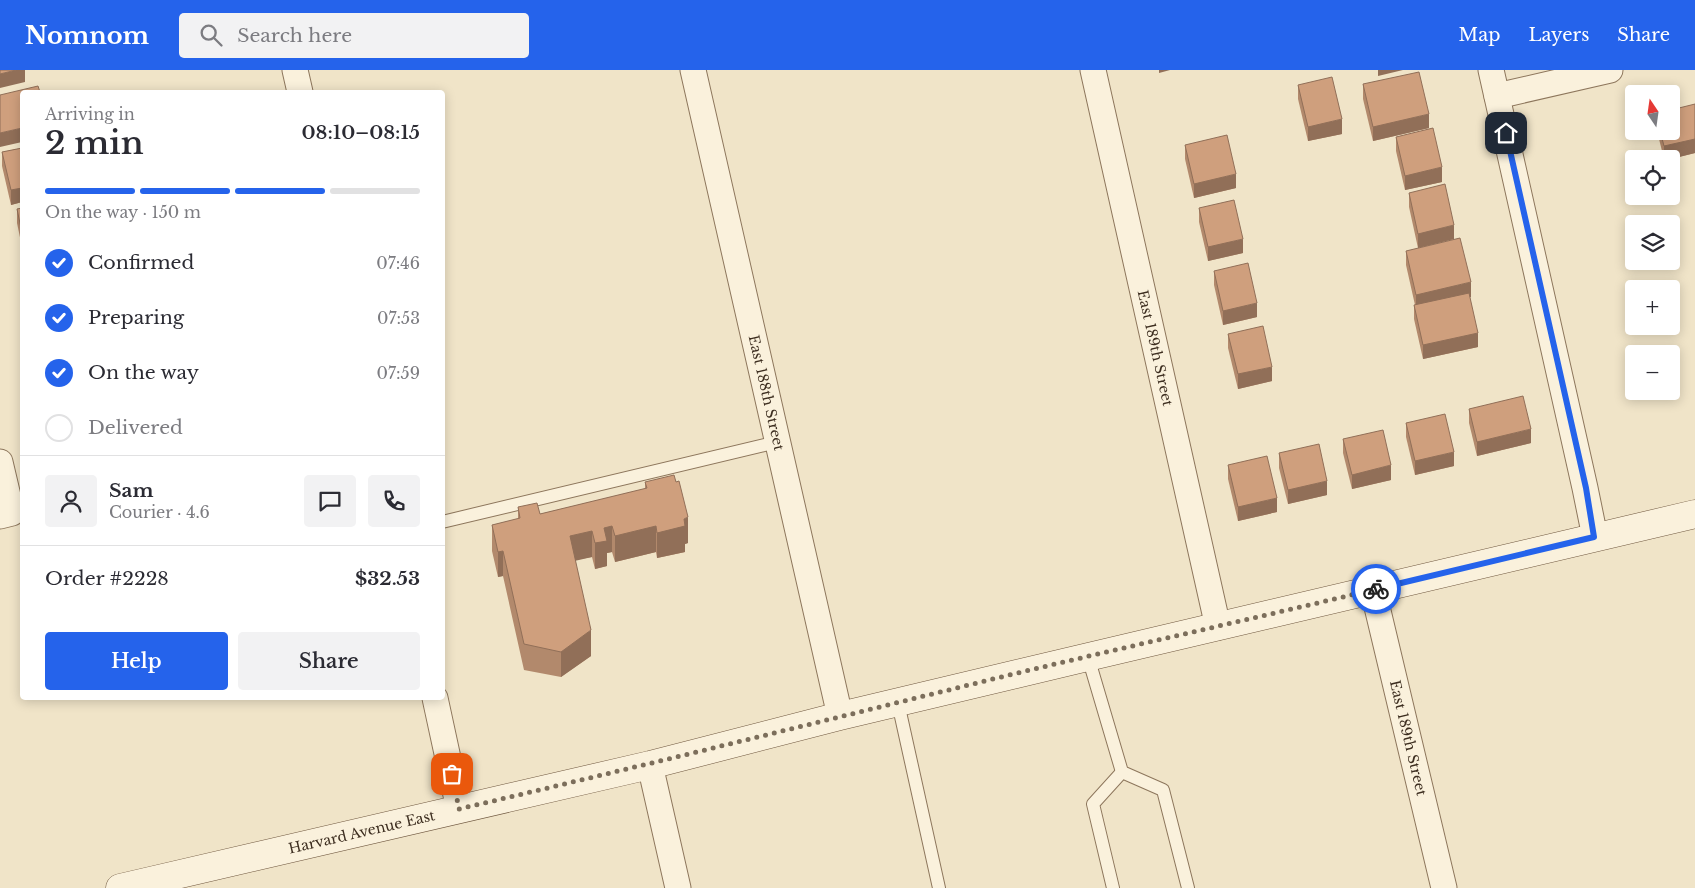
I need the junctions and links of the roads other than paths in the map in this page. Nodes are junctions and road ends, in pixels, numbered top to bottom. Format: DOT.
graph roads {
  1 [pos="295,70"];
  2 [pos="693,70"];
  3 [pos="1092,70"];
  4 [pos="1491,70"];
  5 [pos="1610,70"];
  6 [pos="300,90"];
  7 [pos="1497,96"];
  8 [pos="777,442"];
  9 [pos="0,462"];
  10 [pos="6,514"];
  11 [pos="1695,514"];
  12 [pos="445,521"];
  13 [pos="1594,537"];
  14 [pos="1373,590"];
  15 [pos="1218,626"];
  16 [pos="1088,657"];
  17 [pos="435,700"];
  18 [pos="898,703"];
  19 [pos="840,716"];
  20 [pos="650,764"];
  21 [pos="1122,772"];
  22 [pos="459,809"];
  23 [pos="120,888"];
  24 [pos="678,888"];
  25 [pos="939,888"];
  26 [pos="1113,888"];
  27 [pos="1188,888"];
  28 [pos="1444,888"];
  1 -- 6 [label="street"];
  2 -- 8 [label="street, East 188th Street"];
  3 -- 15 [label="street, East 189th Street"];
  4 -- 7 [label="street"];
  5 -- 7 [label="street"];
  7 -- 13 [label="street"];
  8 -- 12 [label="lane"];
  8 -- 19 [label="street, East 188th Street"];
  9 -- 10 [label="street"];
  11 -- 13 [label="main road, Harvard Avenue East"];
  13 -- 14 [label="main road, Harvard Avenue East"];
  14 -- 15 [label="main road, Harvard Avenue East"];
  14 -- 28 [label="street, East 189th Street"];
  15 -- 16 [label="main road, Harvard Avenue East"];
  16 -- 18 [label="main road, Harvard Avenue East"];
  16 -- 21 [label="lane"];
  17 -- 22 [label="street"];
  18 -- 19 [label="main road, Harvard Avenue East"];
  18 -- 25 [label="lane"];
  19 -- 20 [label="main road, Harvard Avenue East"];
  20 -- 22 [label="main road, Harvard Avenue East"];
  20 -- 24 [label="street"];
  21 -- 26 [label="lane"];
  21 -- 27 [label="lane"];
  22 -- 23 [label="main road, Harvard Avenue East"];
}
